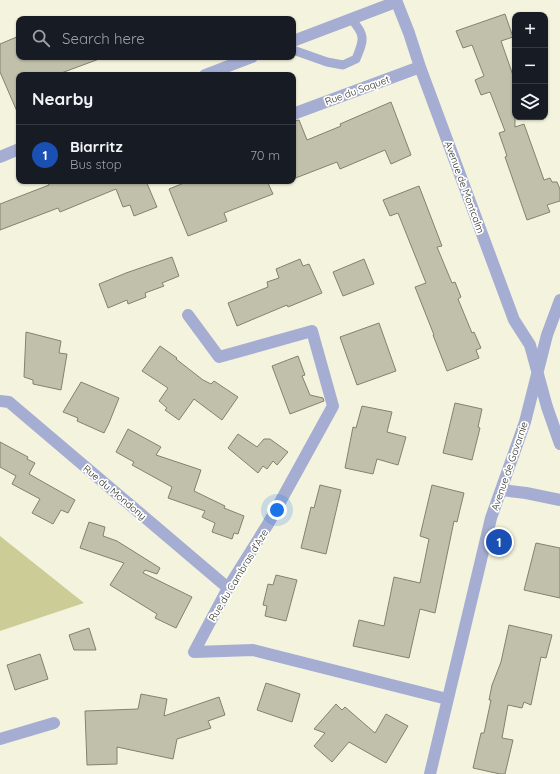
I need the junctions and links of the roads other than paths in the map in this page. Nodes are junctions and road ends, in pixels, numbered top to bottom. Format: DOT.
graph roads {
  1 [pos="396,1"];
  2 [pos="351,19"];
  3 [pos="296,41"];
  4 [pos="296,51"];
  5 [pos="244,60"];
  6 [pos="420,67"];
  7 [pos="213,72"];
  8 [pos="296,113"];
  9 [pos="16,150"];
  10 [pos="0,157"];
  11 [pos="560,300"];
  12 [pos="188,315"];
  13 [pos="537,372"];
  14 [pos="0,401"];
  15 [pos="560,444"];
  16 [pos="501,490"];
  17 [pos="560,500"];
  18 [pos="228,588"];
  19 [pos="448,699"];
  20 [pos="54,723"];
  21 [pos="0,739"];
  22 [pos="430,774"];
  1 -- 2 [label="street"];
  1 -- 6 [label="street, Avenue de Montcalm"];
  2 -- 3 [label="street"];
  2 -- 4 [label="lane"];
  5 -- 7 [label="street"];
  6 -- 8 [label="street, Rue du Saquet"];
  6 -- 13 [label="street, Avenue de Montcalm"];
  9 -- 10 [label="street"];
  11 -- 13 [label="street, Avenue de Gavarnie"];
  12 -- 18 [label="street, Rue du Cambras d'Aze"];
  13 -- 15 [label="street, Avenue de Montcalm"];
  13 -- 16 [label="street, Avenue de Gavarnie"];
  14 -- 18 [label="street, Rue du Mondony"];
  16 -- 17 [label="street"];
  16 -- 19 [label="street, Avenue de Gavarnie"];
  18 -- 19 [label="street, Rue du Cambras d'Aze"];
  19 -- 22 [label="street, Avenue de Gavarnie"];
  20 -- 21 [label="street"];
}
